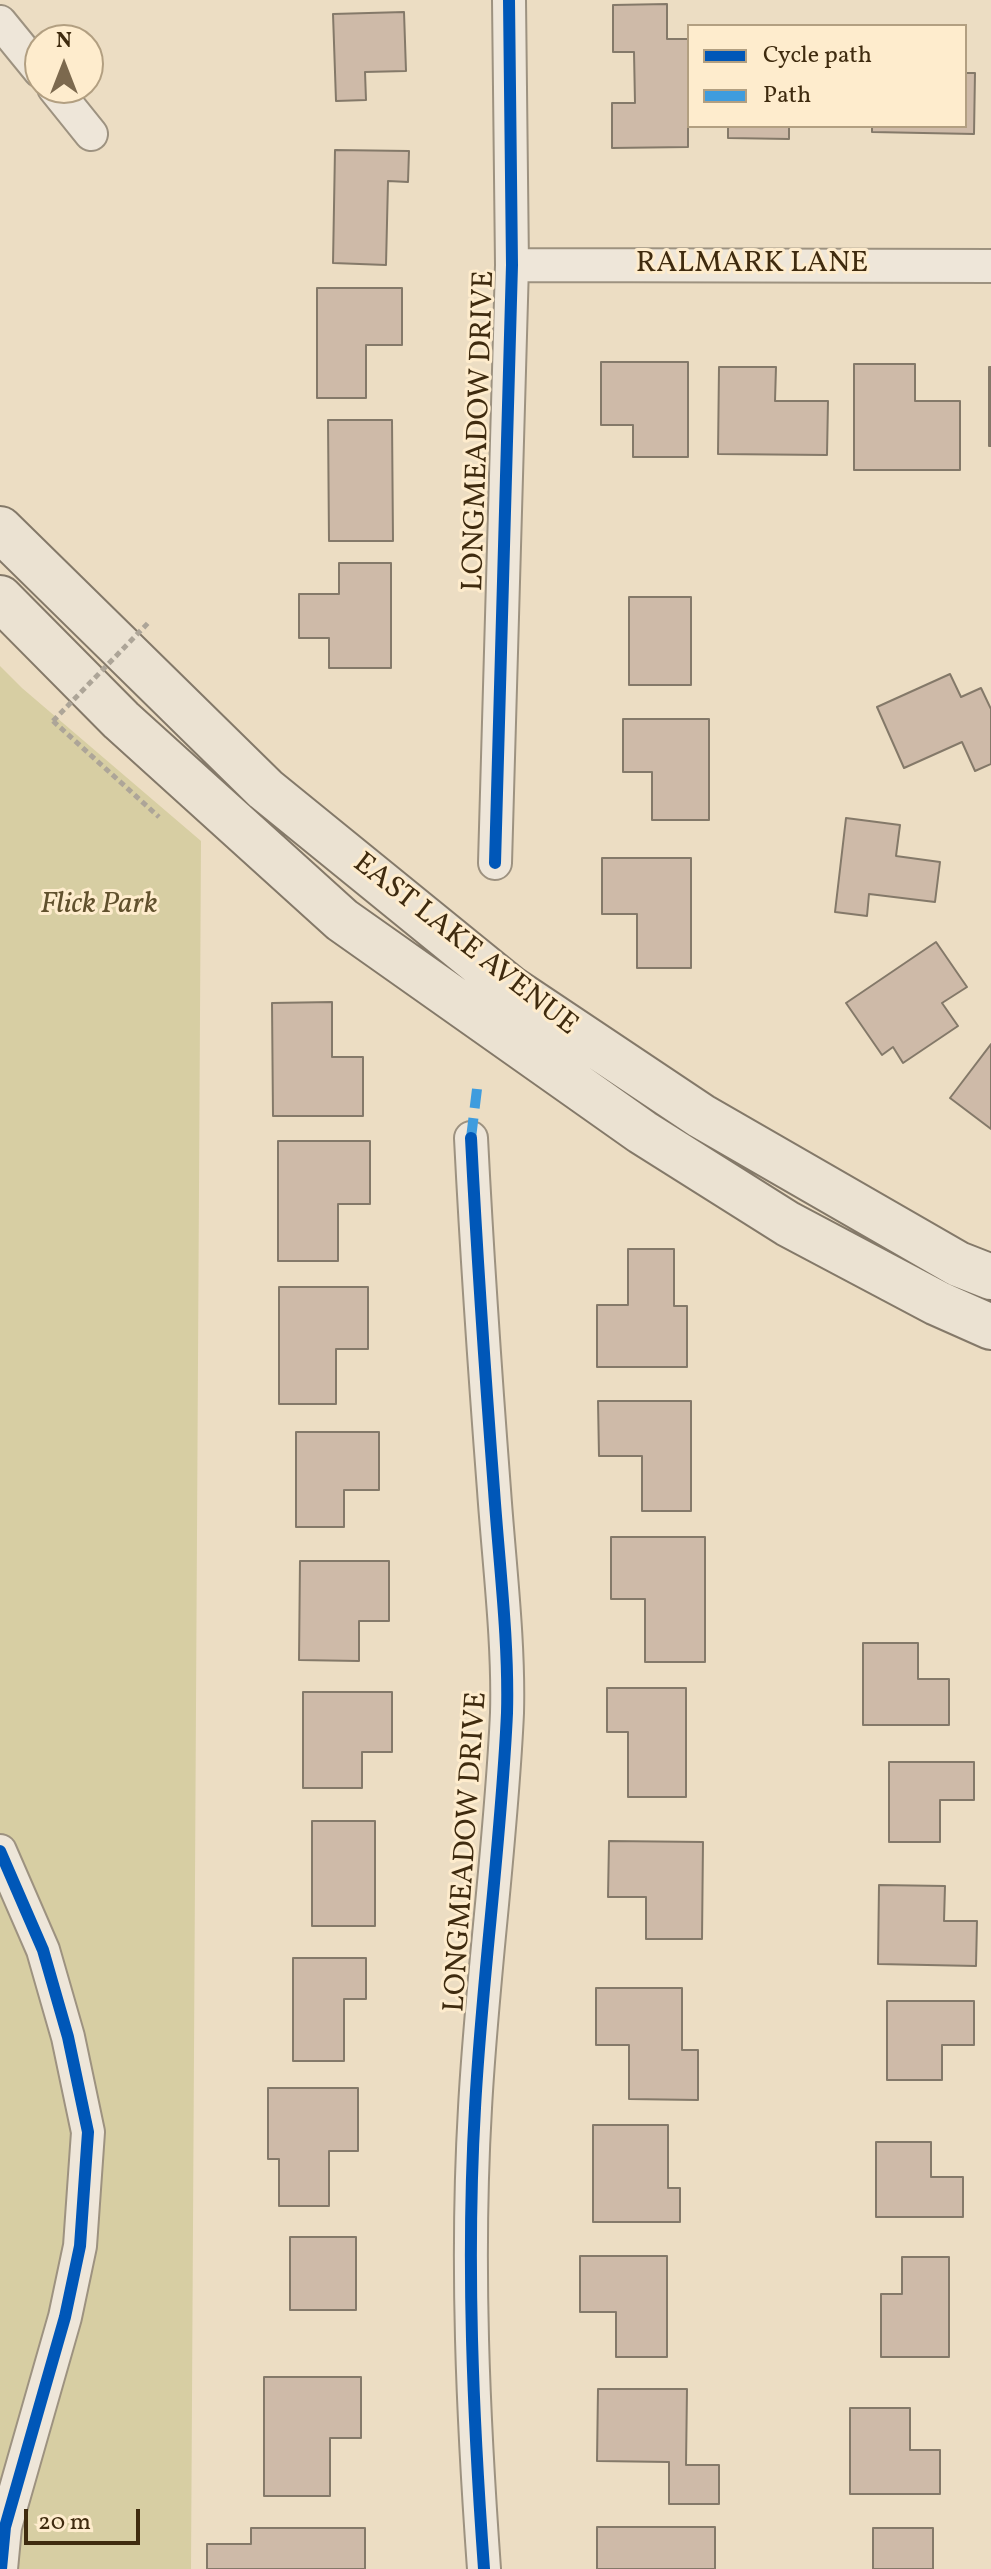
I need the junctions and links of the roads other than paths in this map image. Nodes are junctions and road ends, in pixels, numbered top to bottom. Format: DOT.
graph roads {
  1 [pos="509,0"];
  2 [pos="0,22"];
  3 [pos="24,51"];
  4 [pos="67,104"];
  5 [pos="91,134"];
  6 [pos="512,265"];
  7 [pos="991,266"];
  8 [pos="0,529"];
  9 [pos="0,598"];
  10 [pos="495,863"];
  11 [pos="471,1138"];
  12 [pos="991,1277"];
  13 [pos="991,1327"];
  14 [pos="0,1851"];
  15 [pos="1,2569"];
  16 [pos="484,2569"];
  1 -- 6 [label="street, LONGMEADOW DRIVE"];
  2 -- 3 [label="street"];
  4 -- 5 [label="street"];
  6 -- 7 [label="street, RALMARK LANE"];
  6 -- 10 [label="street, LONGMEADOW DRIVE"];
  8 -- 12 [label="main road, EAST LAKE AVENUE"];
  9 -- 13 [label="main road, EAST LAKE AVENUE"];
  11 -- 16 [label="street, LONGMEADOW DRIVE"];
  14 -- 15 [label="street"];
}
